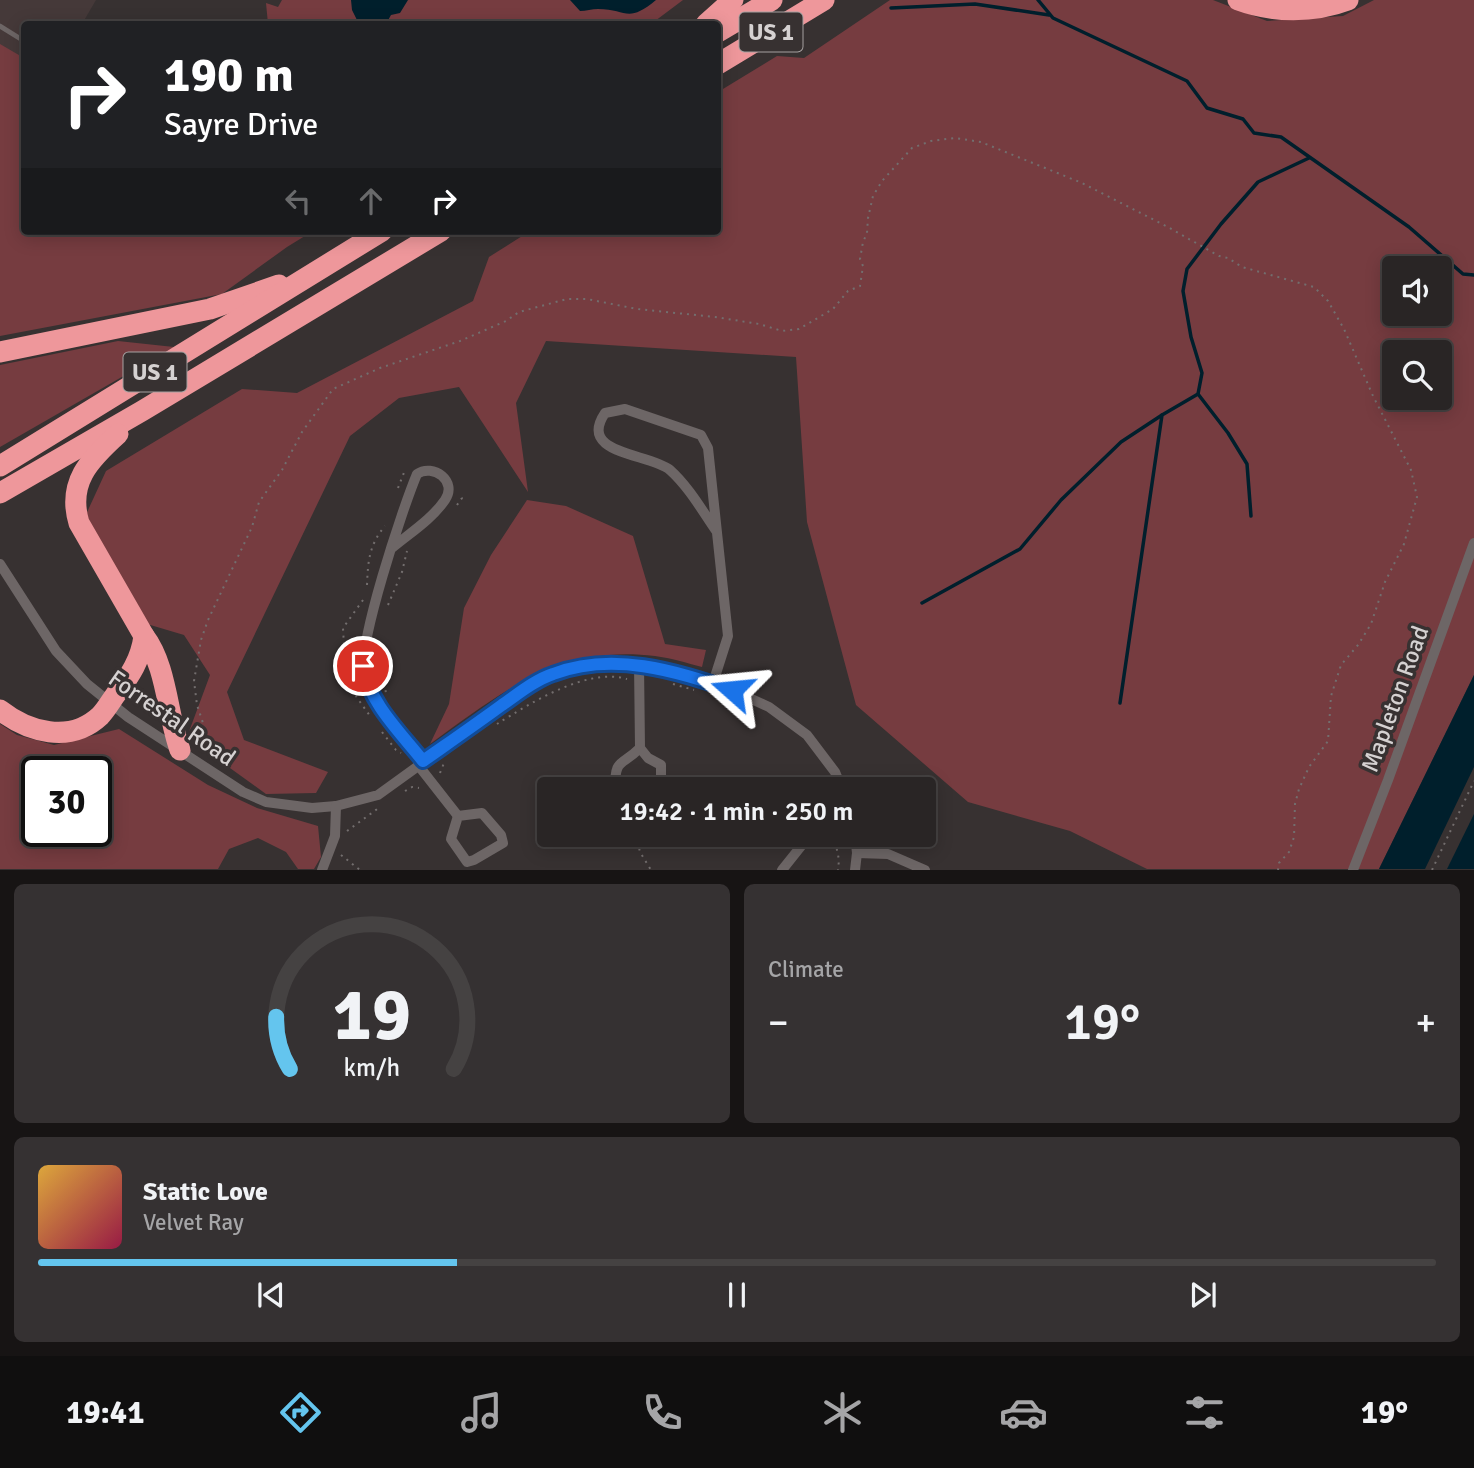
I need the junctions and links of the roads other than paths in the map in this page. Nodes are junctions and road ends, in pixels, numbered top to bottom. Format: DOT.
graph roads {
  1 [pos="733,0"];
  2 [pos="772,0"];
  3 [pos="824,0"];
  4 [pos="1238,0"];
  5 [pos="1348,0"];
  6 [pos="709,21"];
  7 [pos="0,26"];
  8 [pos="721,30"];
  9 [pos="21,39"];
  10 [pos="721,62"];
  11 [pos="375,235"];
  12 [pos="434,235"];
  13 [pos="307,275"];
  14 [pos="0,352"];
  15 [pos="142,411"];
  16 [pos="0,466"];
  17 [pos="0,492"];
  18 [pos="717,532"];
  19 [pos="1474,542"];
  20 [pos="392,548"];
  21 [pos="0,564"];
  22 [pos="145,636"];
  23 [pos="639,664"];
  24 [pos="713,683"];
  25 [pos="110,702"];
  26 [pos="0,710"];
  27 [pos="640,748"];
  28 [pos="180,750"];
  29 [pos="420,763"];
  30 [pos="616,777"];
  31 [pos="661,777"];
  32 [pos="837,777"];
  33 [pos="336,806"];
  34 [pos="458,816"];
  35 [pos="800,847"];
  36 [pos="856,847"];
  37 [pos="857,853"];
  38 [pos="783,869"];
  39 [pos="322,870"];
  40 [pos="855,870"];
  41 [pos="925,870"];
  42 [pos="1353,870"];
  1 -- 6 [label="highway"];
  2 -- 8 [label="highway, US 1"];
  3 -- 10 [label="highway, US 1"];
  4 -- 5 [label="highway"];
  7 -- 9 [label="lane"];
  11 -- 13 [label="highway, US 1"];
  12 -- 15 [label="highway, US 1"];
  13 -- 14 [label="highway"];
  13 -- 16 [label="highway, US 1"];
  15 -- 17 [label="highway, US 1"];
  15 -- 22 [label="highway"];
  18 -- 18 [label="street"];
  18 -- 24 [label="street"];
  19 -- 42 [label="street, Mapleton Road"];
  20 -- 20 [label="street"];
  20 -- 29 [label="street"];
  21 -- 25 [label="street, Forrestal Road"];
  22 -- 25 [label="highway"];
  22 -- 28 [label="highway"];
  23 -- 24 [label="street, Forrestal Road"];
  23 -- 27 [label="street"];
  23 -- 29 [label="street, Forrestal Road"];
  24 -- 32 [label="street, Forrestal Road"];
  25 -- 26 [label="highway"];
  25 -- 28 [label="street, Forrestal Road"];
  27 -- 30 [label="street"];
  27 -- 31 [label="street"];
  28 -- 33 [label="street, Forrestal Road"];
  29 -- 33 [label="street, Forrestal Road"];
  29 -- 34 [label="street"];
  33 -- 39 [label="street"];
  34 -- 34 [label="street"];
  35 -- 38 [label="street"];
  36 -- 37 [label="street"];
  37 -- 40 [label="street"];
  37 -- 41 [label="street"];
}
